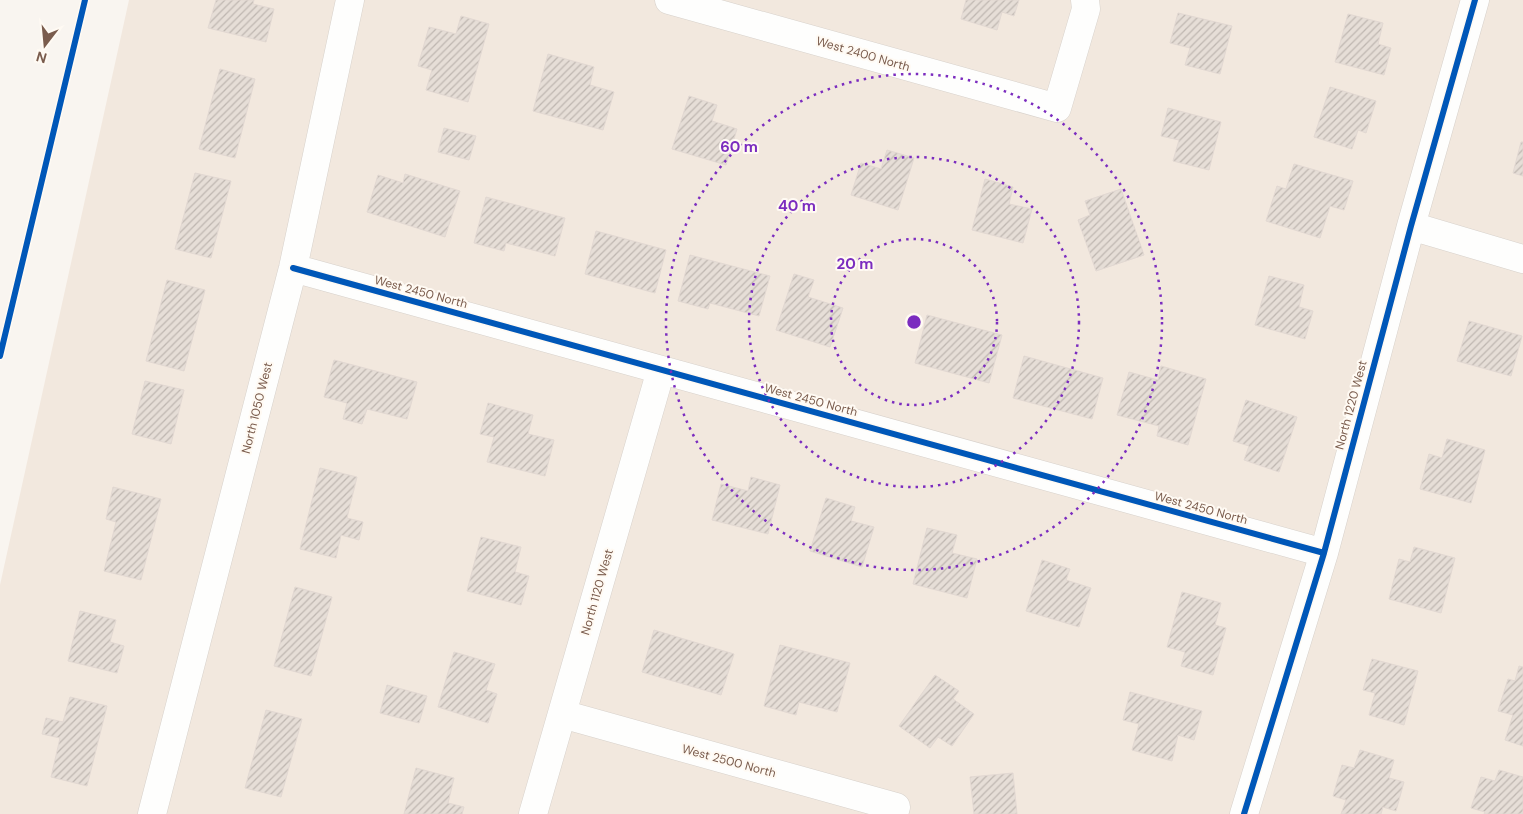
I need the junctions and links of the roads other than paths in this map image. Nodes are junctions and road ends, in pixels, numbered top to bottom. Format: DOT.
graph roads {
  1 [pos="350,0"];
  2 [pos="669,0"];
  3 [pos="1085,0"];
  4 [pos="1475,0"];
  5 [pos="715,6"];
  6 [pos="1411,226"];
  7 [pos="1523,259"];
  8 [pos="292,268"];
  9 [pos="661,370"];
  10 [pos="1324,553"];
  11 [pos="562,714"];
  12 [pos="895,811"];
  13 [pos="152,814"];
  14 [pos="533,814"];
  15 [pos="1244,814"];
  1 -- 8 [label="street, North 1050 West"];
  2 -- 5 [label="street, West 2400 North"];
  3 -- 5 [label="street, West 2400 North"];
  4 -- 6 [label="street, North 1220 West"];
  6 -- 7 [label="street"];
  6 -- 10 [label="street, North 1220 West"];
  8 -- 9 [label="street, West 2450 North"];
  8 -- 13 [label="street, North 1050 West"];
  9 -- 10 [label="street, West 2450 North"];
  9 -- 11 [label="street, North 1120 West"];
  10 -- 15 [label="street, North 1220 West"];
  11 -- 12 [label="street, West 2500 North"];
  11 -- 14 [label="street, North 1120 West"];
}
